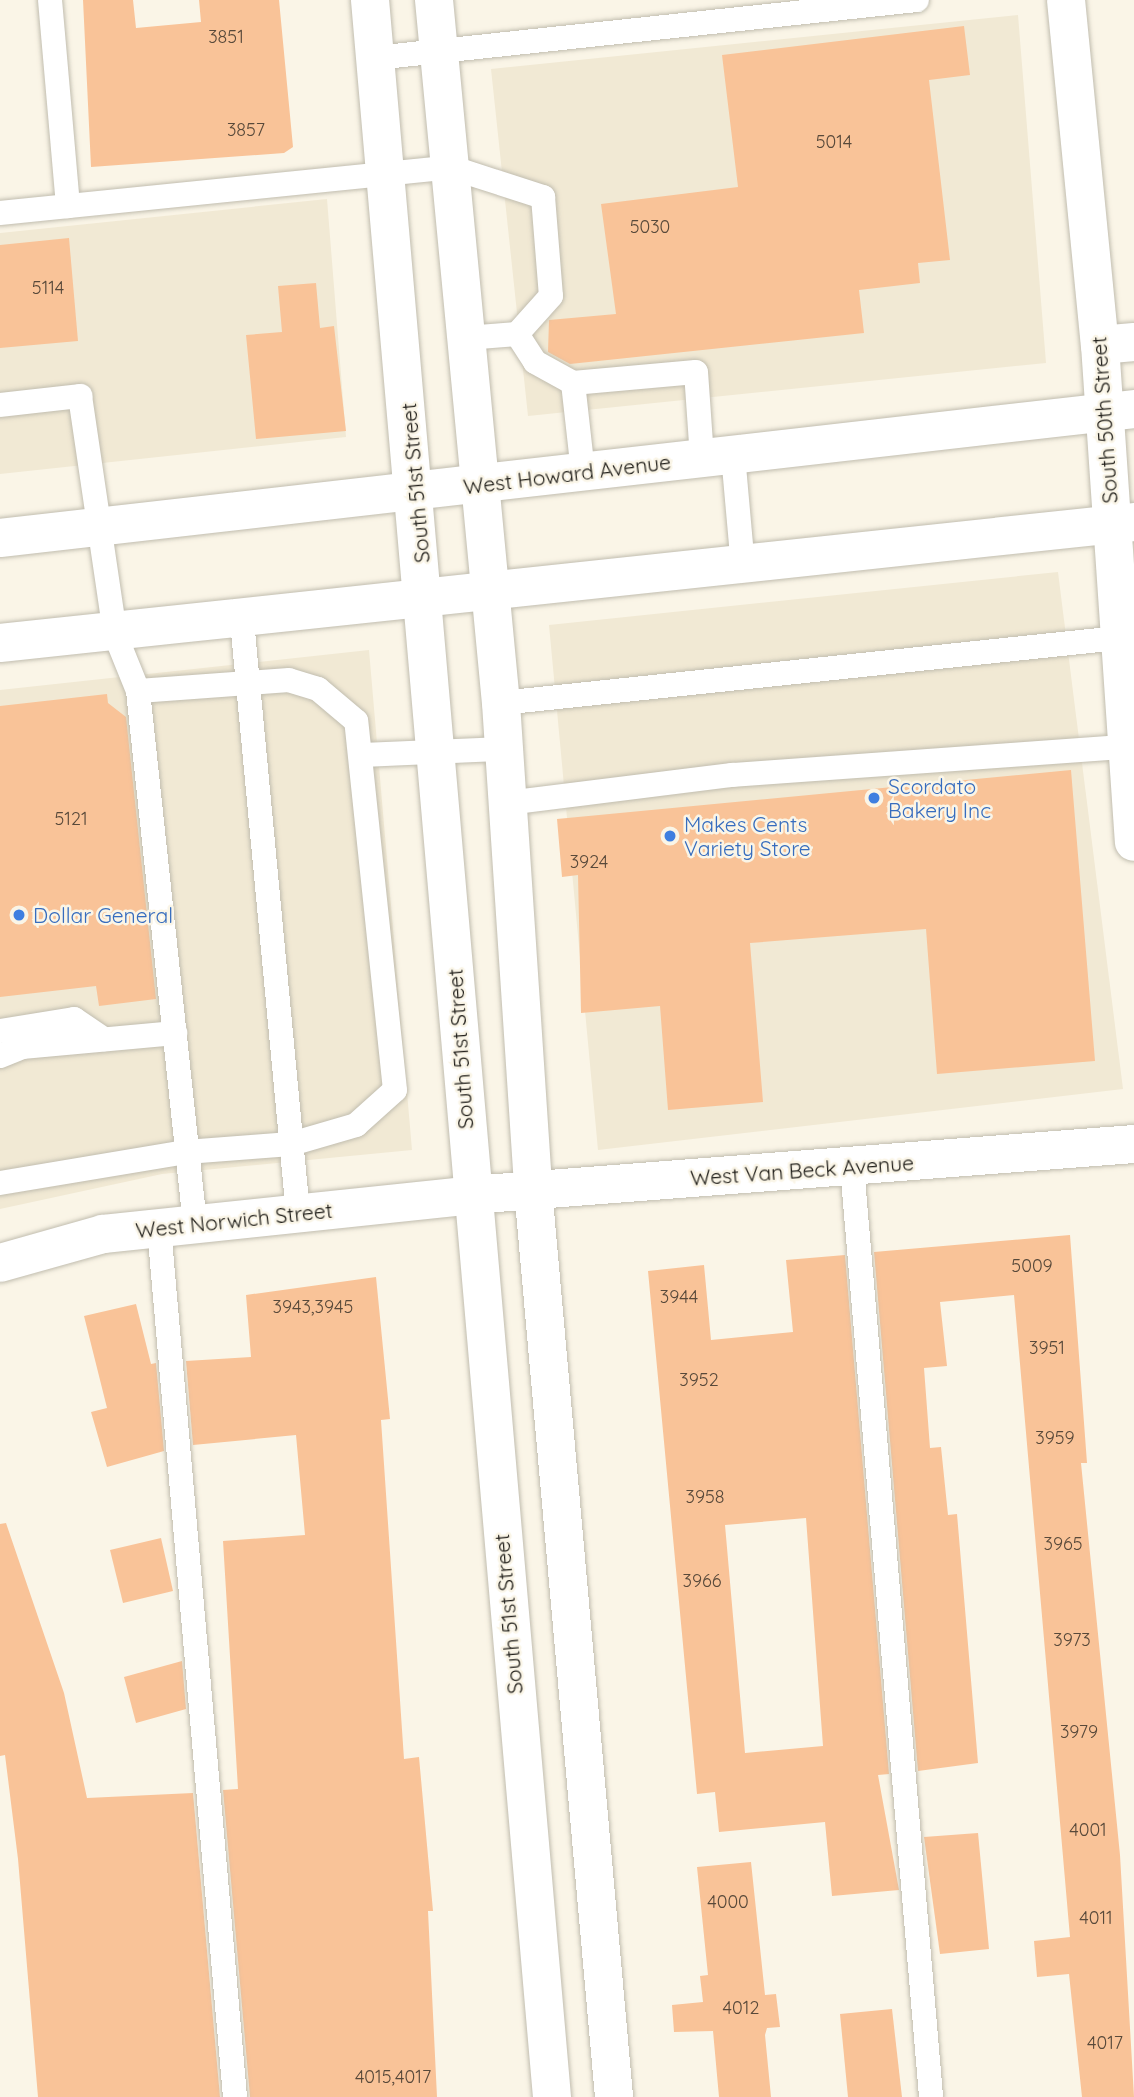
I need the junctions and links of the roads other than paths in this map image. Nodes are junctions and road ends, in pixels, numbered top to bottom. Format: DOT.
graph roads {
  1 [pos="50,0"];
  2 [pos="370,0"];
  3 [pos="434,0"];
  4 [pos="917,0"];
  5 [pos="1066,0"];
  6 [pos="750,8"];
  7 [pos="439,50"];
  8 [pos="375,58"];
  9 [pos="450,167"];
  10 [pos="386,174"];
  11 [pos="68,206"];
  12 [pos="0,213"];
  13 [pos="517,334"];
  14 [pos="466,338"];
  15 [pos="1117,343"];
  16 [pos="573,383"];
  17 [pos="0,405"];
  18 [pos="1119,411"];
  19 [pos="718,456"];
  20 [pos="583,472"];
  21 [pos="480,485"];
  22 [pos="416,492"];
  23 [pos="1123,524"];
  24 [pos="99,527"];
  25 [pos="0,538"];
  26 [pos="743,566"];
  27 [pos="491,595"];
  28 [pos="426,601"];
  29 [pos="242,621"];
  30 [pos="116,634"];
  31 [pos="1118,638"];
  32 [pos="0,643"];
  33 [pos="248,683"];
  34 [pos="138,691"];
  35 [pos="501,703"];
  36 [pos="1124,747"];
  37 [pos="503,749"];
  38 [pos="438,754"];
  39 [pos="363,755"];
  40 [pos="507,803"];
  41 [pos="1133,820"];
  42 [pos="0,1031"];
  43 [pos="175,1032"];
  44 [pos="103,1039"];
  45 [pos="0,1056"];
  46 [pos="292,1144"];
  47 [pos="1134,1144"];
  48 [pos="186,1152"];
  49 [pos="852,1167"];
  50 [pos="0,1183"];
  51 [pos="533,1189"];
  52 [pos="471,1195"];
  53 [pos="298,1213"];
  54 [pos="177,1226"];
  55 [pos="0,1263"];
  56 [pos="235,2097"];
  57 [pos="551,2097"];
  58 [pos="614,2097"];
  59 [pos="931,2097"];
  1 -- 11 [label="lane"];
  2 -- 8 [label="street, South 51st Street"];
  3 -- 7 [label="street"];
  4 -- 6 [label="lane"];
  5 -- 15 [label="street, South 50th Street"];
  6 -- 7 [label="lane"];
  7 -- 8 [label="lane"];
  7 -- 9 [label="street"];
  8 -- 10 [label="street, South 51st Street"];
  9 -- 10 [label="lane"];
  9 -- 13 [label="lane"];
  9 -- 14 [label="street"];
  10 -- 11 [label="lane"];
  10 -- 22 [label="street, South 51st Street"];
  11 -- 12 [label="lane"];
  13 -- 14 [label="lane"];
  13 -- 16 [label="lane"];
  14 -- 21 [label="street"];
  15 -- 18 [label="street, South 50th Street"];
  16 -- 19 [label="lane"];
  16 -- 20 [label="lane"];
  17 -- 24 [label="lane"];
  18 -- 19 [label="street, West Howard Avenue"];
  18 -- 23 [label="street, South 50th Street"];
  19 -- 20 [label="street, West Howard Avenue"];
  19 -- 26 [label="lane"];
  20 -- 21 [label="street, West Howard Avenue"];
  21 -- 22 [label="street, West Howard Avenue"];
  21 -- 27 [label="street"];
  22 -- 24 [label="street, West Howard Avenue"];
  22 -- 28 [label="street, South 51st Street"];
  23 -- 26 [label="street"];
  23 -- 31 [label="street, South 50th Street"];
  24 -- 25 [label="street, West Howard Avenue"];
  24 -- 30 [label="lane"];
  26 -- 27 [label="street"];
  27 -- 28 [label="street"];
  27 -- 35 [label="street"];
  28 -- 29 [label="street"];
  28 -- 38 [label="street, South 51st Street"];
  29 -- 30 [label="street"];
  29 -- 33 [label="lane"];
  30 -- 32 [label="street"];
  30 -- 34 [label="lane"];
  31 -- 35 [label="lane"];
  31 -- 36 [label="street, South 50th Street"];
  33 -- 34 [label="lane"];
  33 -- 39 [label="lane"];
  33 -- 46 [label="lane"];
  34 -- 43 [label="lane"];
  35 -- 37 [label="street"];
  36 -- 40 [label="lane"];
  36 -- 41 [label="street, South 50th Street"];
  37 -- 38 [label="lane"];
  37 -- 40 [label="street"];
  38 -- 39 [label="lane"];
  38 -- 52 [label="street, South 51st Street"];
  39 -- 46 [label="lane"];
  40 -- 51 [label="street"];
  42 -- 44 [label="lane"];
  43 -- 44 [label="lane"];
  43 -- 48 [label="lane"];
  44 -- 45 [label="lane"];
  46 -- 48 [label="lane"];
  46 -- 53 [label="lane"];
  47 -- 49 [label="street, West Van Beck Avenue"];
  48 -- 50 [label="lane"];
  48 -- 54 [label="lane"];
  49 -- 51 [label="street, West Van Beck Avenue"];
  49 -- 59 [label="lane"];
  51 -- 52 [label="street, West Van Beck Avenue"];
  51 -- 58 [label="street"];
  52 -- 53 [label="street, West Norwich Street"];
  52 -- 57 [label="street, South 51st Street"];
  53 -- 54 [label="street, West Norwich Street"];
  54 -- 55 [label="street, West Norwich Street"];
  54 -- 56 [label="lane"];
}
